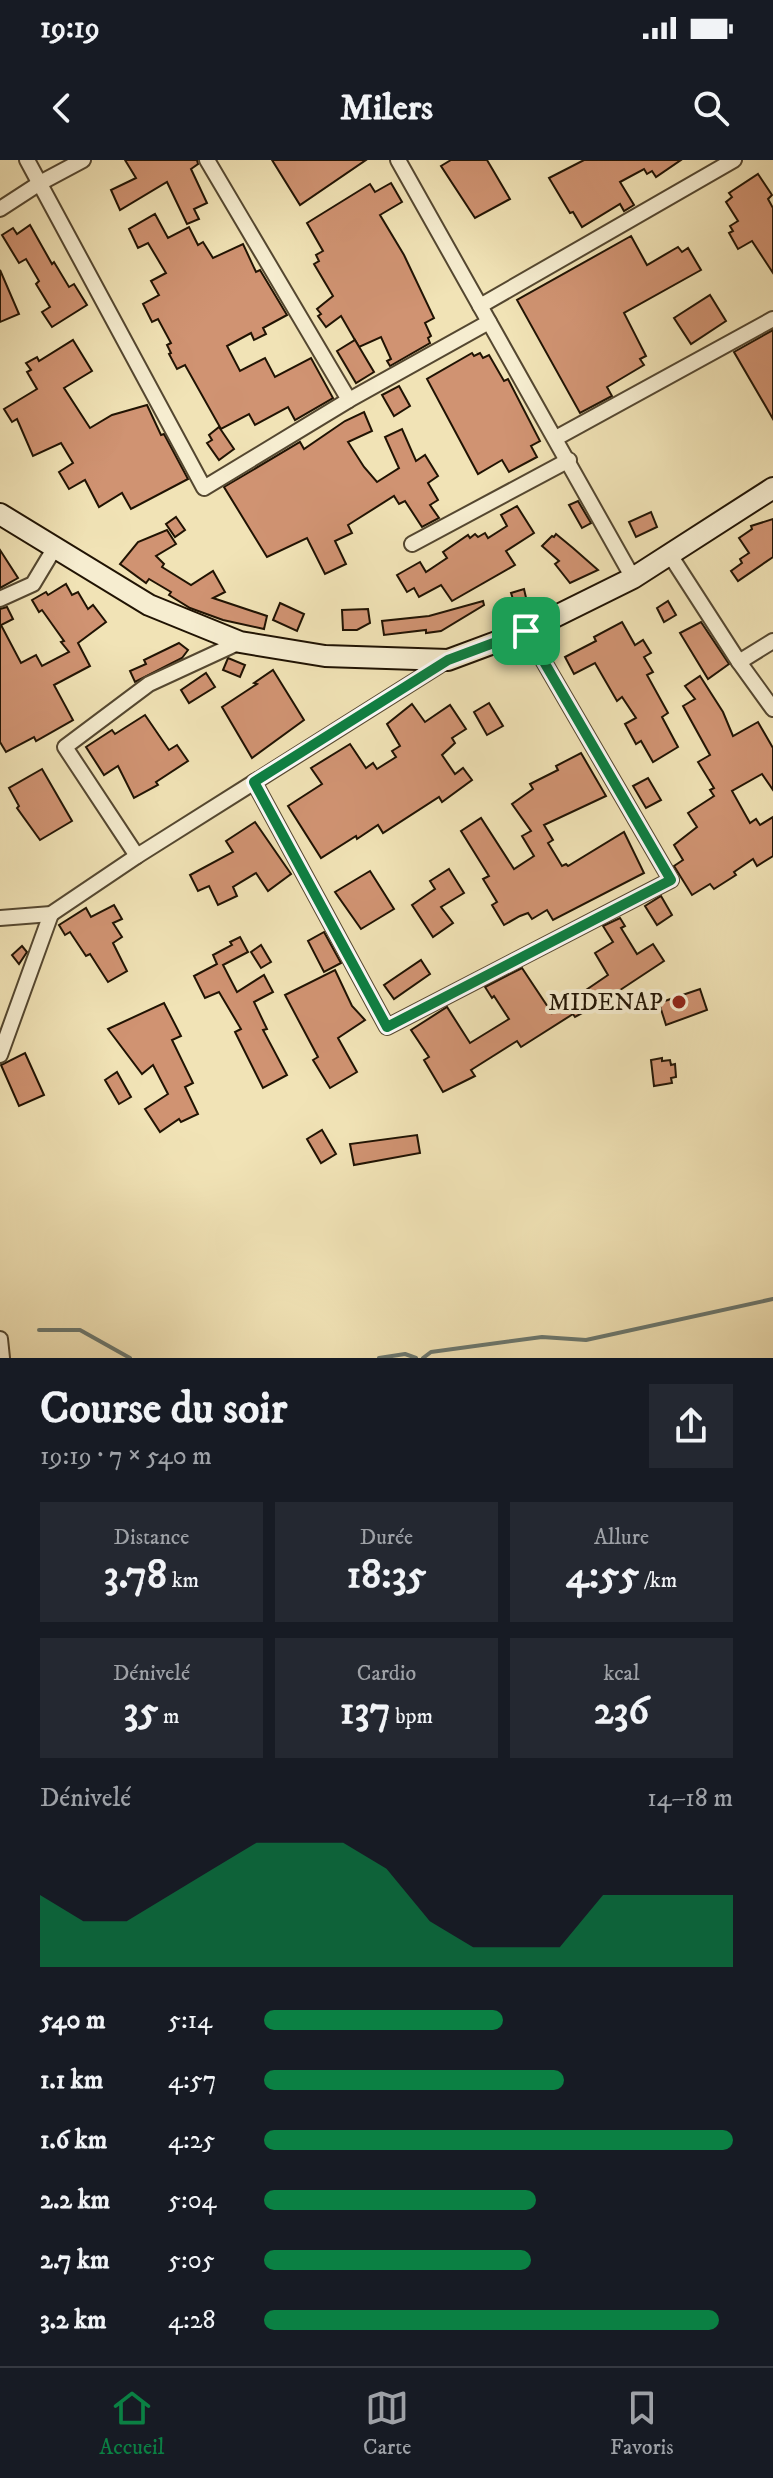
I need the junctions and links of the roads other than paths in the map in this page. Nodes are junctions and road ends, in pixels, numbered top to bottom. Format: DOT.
graph roads {
  1 [pos="27,160"];
  2 [pos="83,160"];
  3 [pos="207,160"];
  4 [pos="418,160"];
  5 [pos="734,160"];
  6 [pos="400,164"];
  7 [pos="40,183"];
  8 [pos="0,209"];
  9 [pos="480,306"];
  10 [pos="773,319"];
  11 [pos="489,322"];
  12 [pos="349,400"];
  13 [pos="556,438"];
  14 [pos="569,460"];
  15 [pos="773,488"];
  16 [pos="0,514"];
  17 [pos="412,544"];
  18 [pos="54,549"];
  19 [pos="670,555"];
  20 [pos="633,578"];
  21 [pos="0,599"];
  22 [pos="526,631"];
  23 [pos="773,641"];
  24 [pos="240,642"];
  25 [pos="448,660"];
  26 [pos="739,662"];
  27 [pos="773,709"];
  28 [pos="254,782"];
  29 [pos="137,856"];
  30 [pos="51,914"];
  31 [pos="0,918"];
  32 [pos="0,1055"];
  33 [pos="0,1339"];
  34 [pos="2,1358"];
  1 -- 7 [label="street"];
  2 -- 7 [label="street"];
  3 -- 12 [label="street"];
  4 -- 6 [label="street"];
  5 -- 9 [label="street"];
  6 -- 9 [label="street"];
  7 -- 8 [label="street"];
  7 -- 12 [label="street"];
  9 -- 11 [label="street"];
  10 -- 13 [label="street"];
  11 -- 12 [label="street"];
  11 -- 13 [label="street"];
  13 -- 14 [label="street"];
  14 -- 17 [label="street"];
  14 -- 20 [label="street"];
  15 -- 19 [label="main road"];
  16 -- 18 [label="main road"];
  18 -- 21 [label="street"];
  18 -- 24 [label="main road"];
  19 -- 20 [label="main road"];
  19 -- 26 [label="street"];
  20 -- 22 [label="main road"];
  22 -- 25 [label="main road"];
  22 -- 28 [label="street"];
  23 -- 26 [label="street"];
  24 -- 25 [label="main road"];
  24 -- 29 [label="street"];
  25 -- 28 [label="street"];
  26 -- 27 [label="street"];
  28 -- 29 [label="street"];
  29 -- 30 [label="street"];
  30 -- 31 [label="street"];
  30 -- 32 [label="street"];
  33 -- 34 [label="street"];
}
